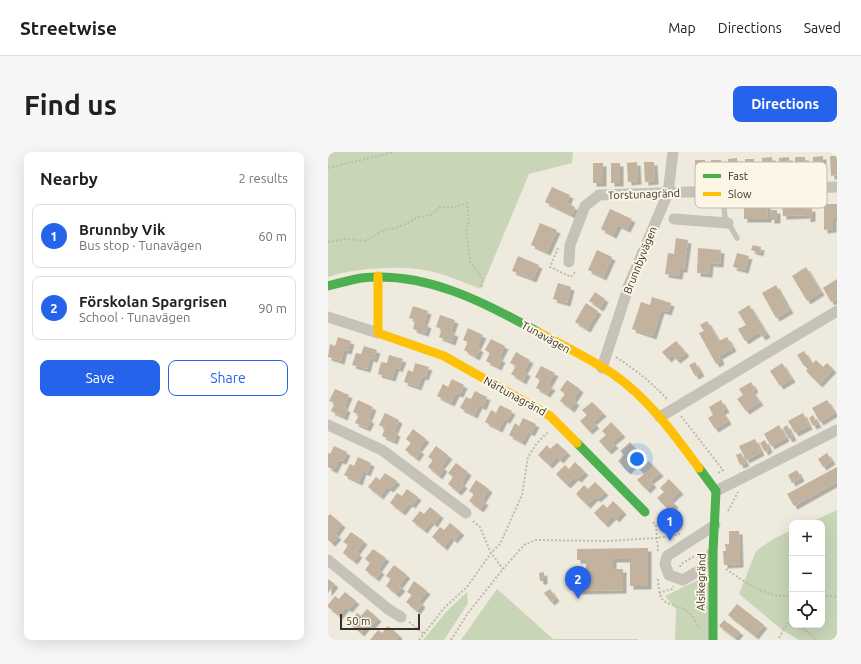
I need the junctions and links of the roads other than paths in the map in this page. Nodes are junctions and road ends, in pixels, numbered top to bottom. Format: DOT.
graph roads {
  1 [pos="673,152"];
  2 [pos="827,187"];
  3 [pos="837,187"];
  4 [pos="695,192"];
  5 [pos="668,193"];
  6 [pos="724,208"];
  7 [pos="674,219"];
  8 [pos="728,223"];
  9 [pos="737,238"];
  10 [pos="573,265"];
  11 [pos="378,276"];
  12 [pos="328,286"];
  13 [pos="837,311"];
  14 [pos="328,317"];
  15 [pos="378,333"];
  16 [pos="602,368"];
  17 [pos="660,417"];
  18 [pos="328,425"];
  19 [pos="837,430"];
  20 [pos="716,491"];
  21 [pos="645,512"];
  22 [pos="466,513"];
  23 [pos="715,525"];
  24 [pos="713,552"];
  25 [pos="328,560"];
  26 [pos="401,617"];
  27 [pos="713,640"];
  1 -- 5 [label="street, Brunnbyvägen"];
  2 -- 3 [label="street, Torstunagränd"];
  4 -- 5 [label="street, Torstunagränd"];
  5 -- 10 [label="street, Torstunagränd"];
  5 -- 16 [label="street, Brunnbyvägen"];
  6 -- 8 [label="lane"];
  7 -- 8 [label="street"];
  8 -- 9 [label="lane"];
  11 -- 12 [label="street, Tunavägen"];
  11 -- 15 [label="street"];
  11 -- 16 [label="street, Tunavägen"];
  13 -- 17 [label="street"];
  14 -- 15 [label="street, Närtunagränd"];
  15 -- 21 [label="street, Närtunagränd"];
  16 -- 17 [label="street, Tunavägen"];
  17 -- 20 [label="street, Tunavägen"];
  18 -- 22 [label="street"];
  19 -- 20 [label="street"];
  20 -- 23 [label="street"];
  23 -- 24 [label="street, Alsikegränd"];
  23 -- 24 [label="street"];
  24 -- 27 [label="street, Alsikegränd"];
  25 -- 26 [label="street"];
}
